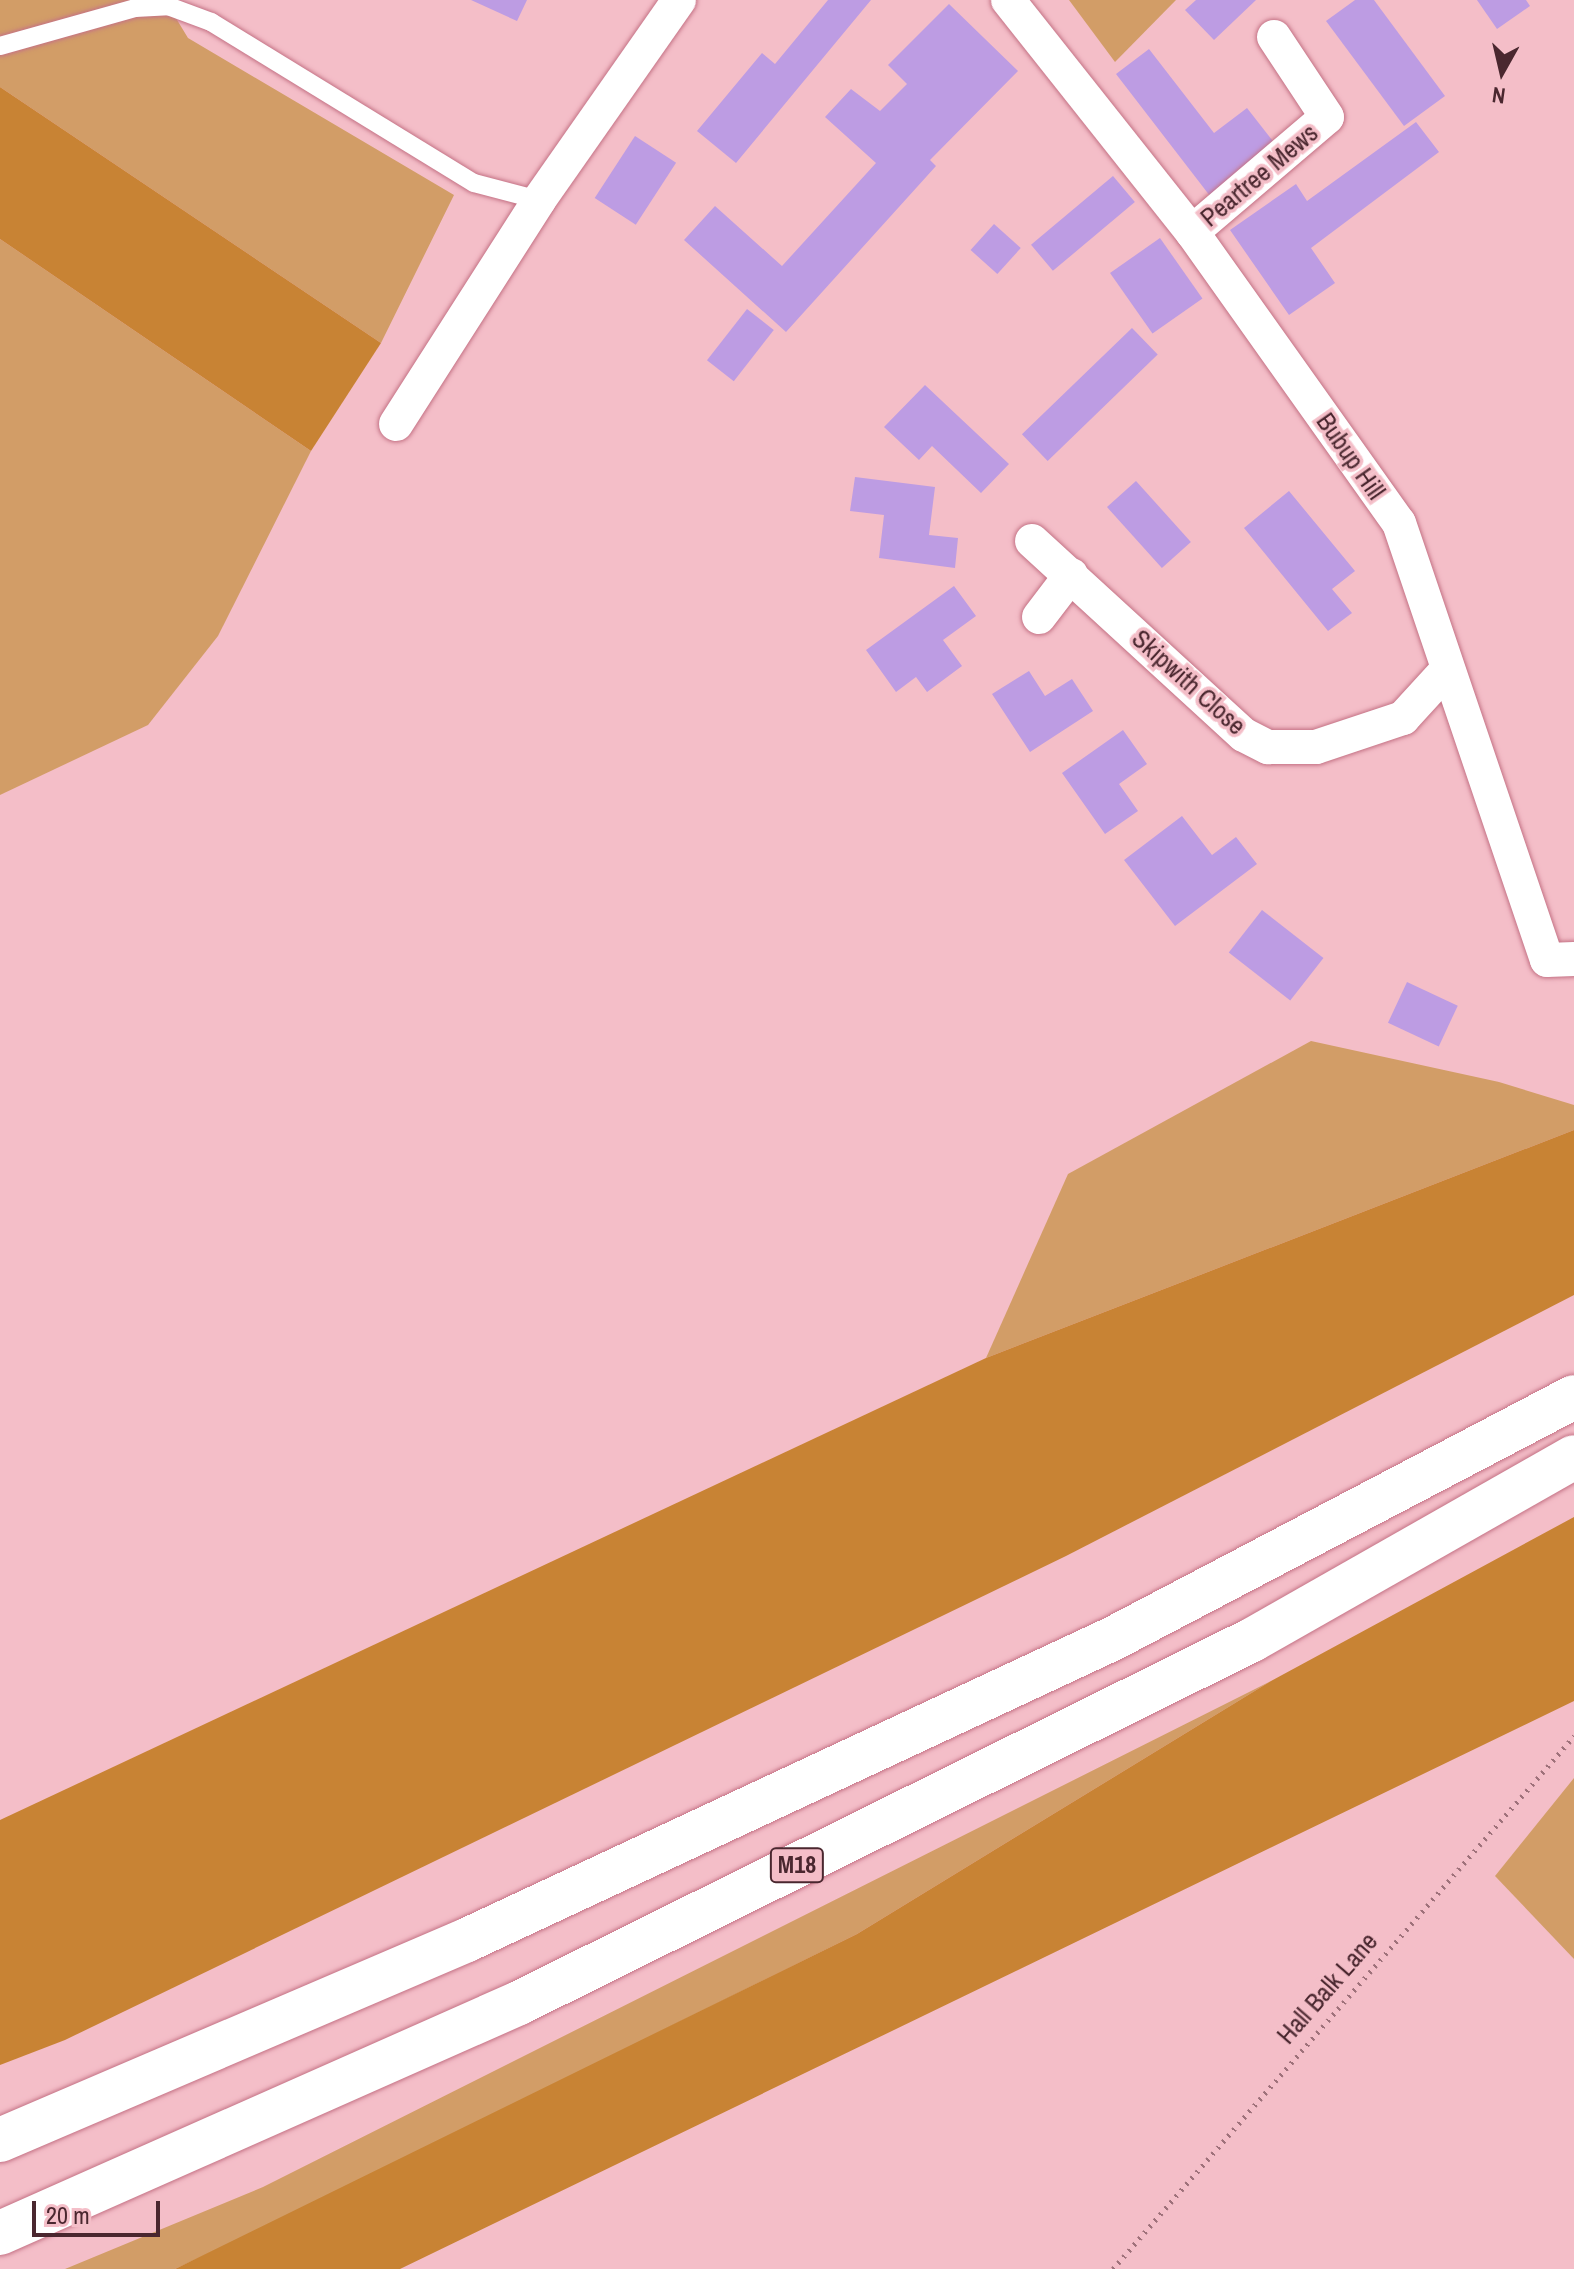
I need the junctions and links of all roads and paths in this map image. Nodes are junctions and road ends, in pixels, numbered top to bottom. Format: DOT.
graph roads {
  1 [pos="195,0"];
  2 [pos="679,0"];
  3 [pos="1008,0"];
  4 [pos="211,22"];
  5 [pos="1274,37"];
  6 [pos="0,46"];
  7 [pos="539,200"];
  8 [pos="1192,232"];
  9 [pos="396,424"];
  10 [pos="1032,541"];
  11 [pos="1071,575"];
  12 [pos="1039,617"];
  13 [pos="1447,670"];
  14 [pos="1574,959"];
  15 [pos="1574,1397"];
  16 [pos="1574,1457"];
  17 [pos="1574,1736"];
  18 [pos="0,2140"];
  19 [pos="0,2233"];
  20 [pos="1113,2269"];
  1 -- 4 [label="lane"];
  2 -- 7 [label="street"];
  3 -- 8 [label="street, Bubup Hill"];
  4 -- 6 [label="lane"];
  4 -- 7 [label="lane"];
  5 -- 8 [label="street, Peartree Mews"];
  7 -- 9 [label="street"];
  8 -- 13 [label="street, Bubup Hill"];
  10 -- 11 [label="street, Skipwith Close"];
  11 -- 12 [label="street"];
  11 -- 13 [label="street, Skipwith Close"];
  13 -- 14 [label="street, Bubup Hill"];
  15 -- 18 [label="highway"];
  16 -- 19 [label="highway, M18"];
  17 -- 20 [label="path, Hall Balk Lane"];
}
